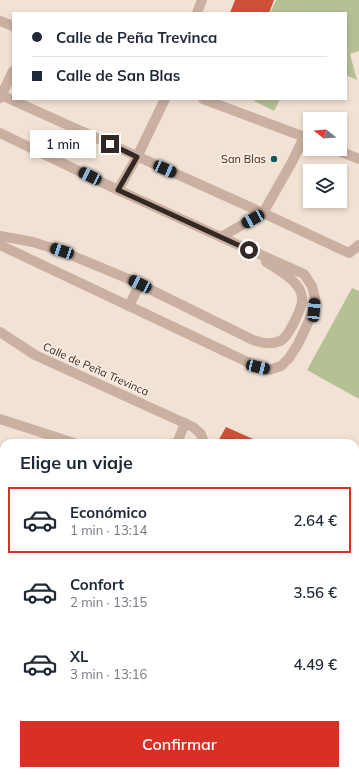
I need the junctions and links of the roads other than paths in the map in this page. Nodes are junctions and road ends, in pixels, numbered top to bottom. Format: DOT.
graph roads {
  1 [pos="202,0"];
  2 [pos="197,12"];
  3 [pos="0,21"];
  4 [pos="12,26"];
  5 [pos="12,74"];
  6 [pos="1,97"];
  7 [pos="165,100"];
  8 [pos="206,100"];
  9 [pos="0,133"];
  10 [pos="303,136"];
  11 [pos="303,144"];
  12 [pos="347,154"];
  13 [pos="137,157"];
  14 [pos="359,159"];
  15 [pos="118,190"];
  16 [pos="263,213"];
  17 [pos="0,236"];
  18 [pos="221,237"];
  19 [pos="0,245"];
  20 [pos="359,245"];
  21 [pos="140,284"];
  22 [pos="129,306"];
  23 [pos="295,320"];
  24 [pos="306,327"];
  25 [pos="0,332"];
  26 [pos="0,419"];
  27 [pos="185,422"];
  28 [pos="52,439"];
  29 [pos="179,439"];
  30 [pos="203,439"];
  1 -- 2 [label="street"];
  3 -- 4 [label="street"];
  5 -- 6 [label="street"];
  6 -- 13 [label="street"];
  7 -- 13 [label="street"];
  8 -- 10 [label="street"];
  9 -- 15 [label="street"];
  11 -- 16 [label="street"];
  12 -- 14 [label="street"];
  13 -- 15 [label="street"];
  13 -- 16 [label="street"];
  15 -- 18 [label="street"];
  16 -- 18 [label="street"];
  16 -- 20 [label="street"];
  17 -- 21 [label="street"];
  18 -- 23 [label="street"];
  18 -- 24 [label="street"];
  19 -- 22 [label="street"];
  21 -- 22 [label="street"];
  21 -- 23 [label="street"];
  22 -- 24 [label="street"];
  23 -- 24 [label="street"];
  25 -- 27 [label="street, Calle de Peña Trevinca"];
  26 -- 28 [label="street"];
  27 -- 29 [label="street"];
  27 -- 30 [label="street, Calle de Peña Trevinca"];
}
